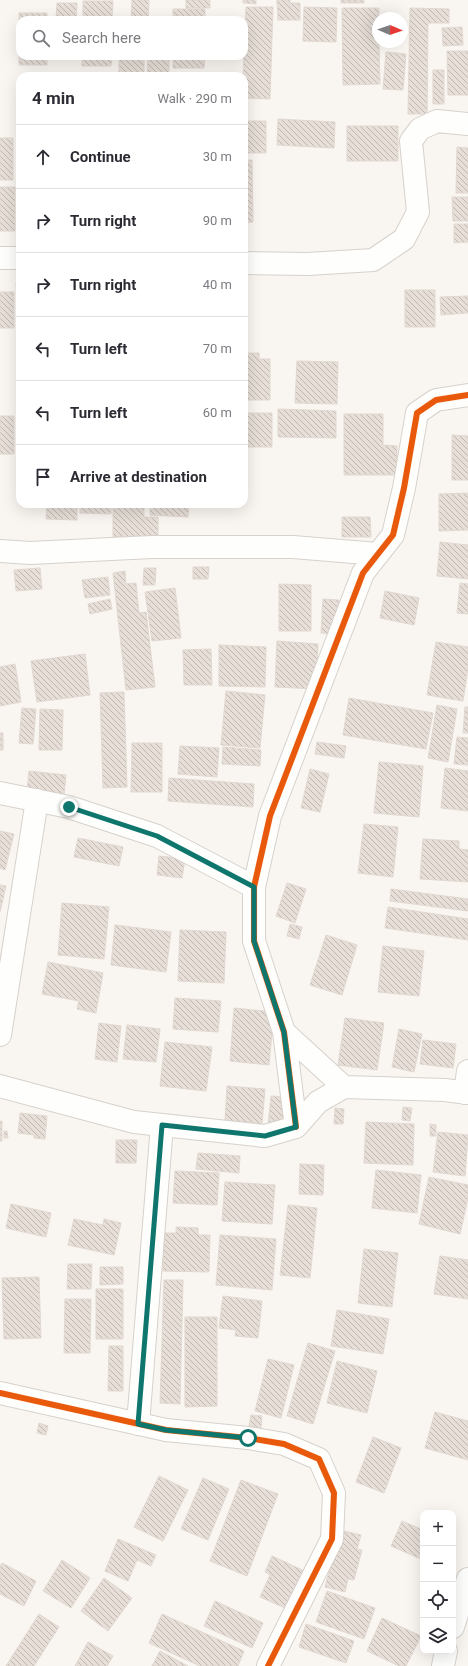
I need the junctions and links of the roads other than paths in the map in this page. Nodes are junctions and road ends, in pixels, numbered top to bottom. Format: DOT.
graph roads {
  1 [pos="468,124"];
  2 [pos="0,258"];
  3 [pos="16,258"];
  4 [pos="248,263"];
  5 [pos="468,394"];
  6 [pos="0,551"];
  7 [pos="378,554"];
  8 [pos="0,793"];
  9 [pos="37,800"];
  10 [pos="254,887"];
  11 [pos="284,1032"];
  12 [pos="0,1035"];
  13 [pos="468,1071"];
  14 [pos="0,1086"];
  15 [pos="344,1087"];
  16 [pos="467,1093"];
  17 [pos="162,1125"];
  18 [pos="296,1127"];
  19 [pos="0,1393"];
  20 [pos="138,1424"];
  21 [pos="468,1579"];
  22 [pos="456,1618"];
  23 [pos="445,1654"];
  24 [pos="268,1666"];
  25 [pos="443,1666"];
  1 -- 4 [label="street"];
  2 -- 3 [label="street"];
  5 -- 7 [label="street"];
  6 -- 7 [label="street"];
  7 -- 10 [label="street"];
  8 -- 9 [label="street"];
  9 -- 10 [label="street"];
  9 -- 12 [label="street"];
  10 -- 11 [label="street"];
  11 -- 15 [label="street"];
  11 -- 18 [label="street"];
  13 -- 16 [label="street"];
  14 -- 17 [label="street"];
  15 -- 16 [label="street"];
  15 -- 18 [label="street"];
  17 -- 18 [label="street"];
  17 -- 20 [label="street"];
  19 -- 20 [label="street"];
  20 -- 24 [label="street"];
  21 -- 22 [label="street"];
  23 -- 25 [label="street"];
}
